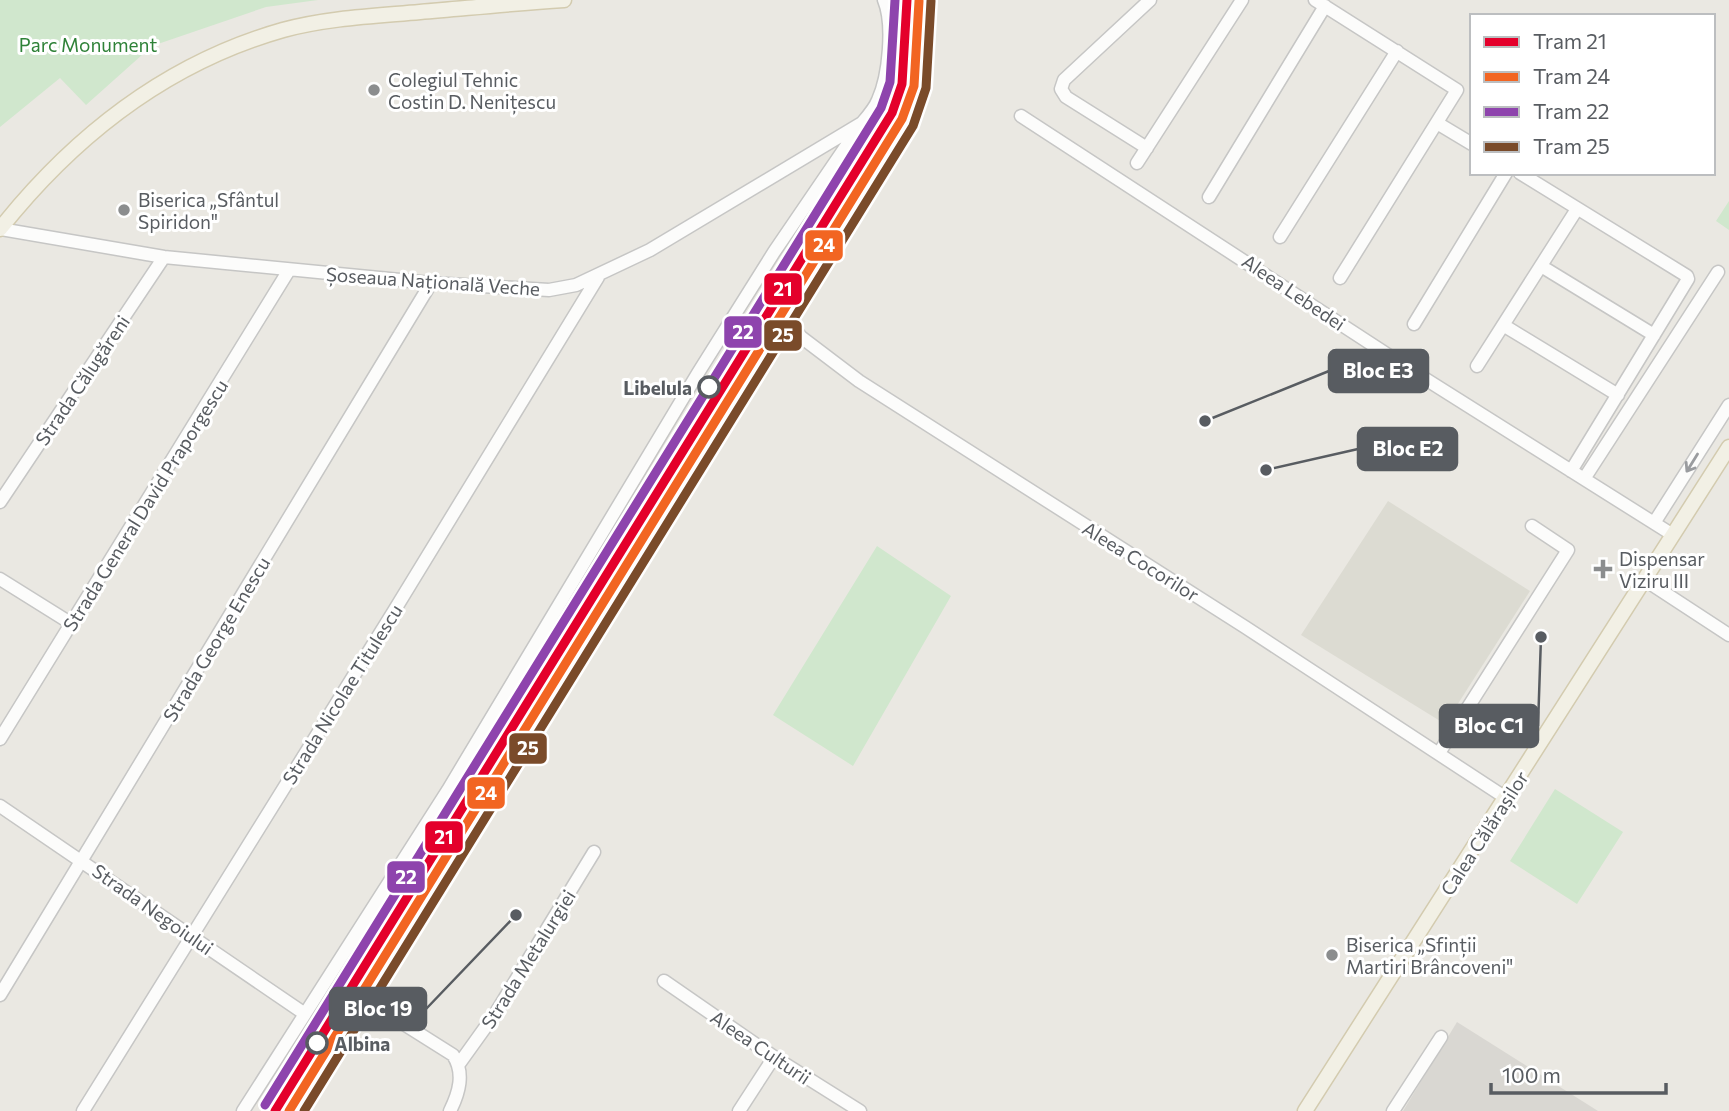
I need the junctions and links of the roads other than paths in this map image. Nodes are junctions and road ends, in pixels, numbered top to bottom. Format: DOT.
graph roads {
  1 [pos="564,0"];
  2 [pos="884,0"];
  3 [pos="913,0"];
  4 [pos="1150,0"];
  5 [pos="1242,0"];
  6 [pos="1320,3"];
  7 [pos="1397,51"];
  8 [pos="1021,116"];
  9 [pos="862,123"];
  10 [pos="1437,123"];
  11 [pos="1470,143"];
  12 [pos="1147,148"];
  13 [pos="1137,163"];
  14 [pos="1505,175"];
  15 [pos="1523,175"];
  16 [pos="1209,197"];
  17 [pos="1577,209"];
  18 [pos="0,229"];
  19 [pos="1280,237"];
  20 [pos="164,257"];
  21 [pos="1541,266"];
  22 [pos="289,270"];
  23 [pos="1718,272"];
  24 [pos="598,276"];
  25 [pos="1340,278"];
  26 [pos="431,283"];
  27 [pos="783,314"];
  28 [pos="1414,324"];
  29 [pos="1503,325"];
  30 [pos="1654,335"];
  31 [pos="1477,366"];
  32 [pos="1618,395"];
  33 [pos="1729,405"];
  34 [pos="1729,447"];
  35 [pos="1571,471"];
  36 [pos="1584,479"];
  37 [pos="0,502"];
  38 [pos="1654,523"];
  39 [pos="1532,526"];
  40 [pos="1673,534"];
  41 [pos="0,579"];
  42 [pos="1645,580"];
  43 [pos="72,624"];
  44 [pos="1729,635"];
  45 [pos="0,739"];
  46 [pos="1440,753"];
  47 [pos="1506,798"];
  48 [pos="0,806"];
  49 [pos="594,852"];
  50 [pos="82,860"];
  51 [pos="191,936"];
  52 [pos="664,981"];
  53 [pos="0,995"];
  54 [pos="361,998"];
  55 [pos="305,1014"];
  56 [pos="1441,1037"];
  57 [pos="774,1057"];
  58 [pos="459,1064"];
  59 [pos="83,1111"];
  60 [pos="243,1111"];
  61 [pos="289,1111"];
  62 [pos="450,1111"];
  63 [pos="739,1111"];
  64 [pos="860,1111"];
  65 [pos="1305,1111"];
  66 [pos="1393,1111"];
  1 -- 18 [label="main road"];
  2 -- 9 [label="street, Șoseaua Națională Veche"];
  3 -- 27 [label="street"];
  4 -- 12 [label="street"];
  5 -- 12 [label="street"];
  6 -- 7 [label="street"];
  6 -- 16 [label="street"];
  7 -- 10 [label="street"];
  7 -- 19 [label="street"];
  8 -- 35 [label="street, Aleea Lebedei"];
  9 -- 24 [label="street, Șoseaua Națională Veche"];
  9 -- 55 [label="street"];
  10 -- 11 [label="street"];
  10 -- 25 [label="street"];
  12 -- 13 [label="street"];
  14 -- 28 [label="street"];
  15 -- 17 [label="street"];
  17 -- 21 [label="street"];
  17 -- 30 [label="street"];
  18 -- 20 [label="street, Șoseaua Națională Veche"];
  20 -- 22 [label="street, Șoseaua Națională Veche"];
  20 -- 37 [label="street, Strada Călugăreni"];
  21 -- 29 [label="street"];
  21 -- 30 [label="street"];
  22 -- 26 [label="street, Șoseaua Națională Veche"];
  22 -- 43 [label="street, Strada General David Praporgescu"];
  23 -- 36 [label="street"];
  24 -- 26 [label="street, Șoseaua Națională Veche"];
  24 -- 51 [label="street, Strada Nicolae Titulescu"];
  26 -- 50 [label="street, Strada George Enescu"];
  27 -- 46 [label="street, Aleea Cocorilor"];
  27 -- 54 [label="street"];
  29 -- 31 [label="street"];
  29 -- 32 [label="street"];
  30 -- 32 [label="street"];
  32 -- 35 [label="street"];
  33 -- 38 [label="street, one-way"];
  34 -- 40 [label="main road, Calea Călărașilor"];
  35 -- 36 [label="street, Aleea Lebedei"];
  36 -- 38 [label="street, Aleea Lebedei"];
  38 -- 40 [label="street, Aleea Lebedei"];
  39 -- 46 [label="street"];
  40 -- 42 [label="main road, Calea Călărașilor"];
  41 -- 43 [label="street"];
  42 -- 44 [label="street"];
  42 -- 47 [label="main road, Calea Călărașilor"];
  43 -- 45 [label="street, Strada General David Praporgescu"];
  46 -- 47 [label="street, Aleea Cocorilor"];
  47 -- 65 [label="main road, Calea Călărașilor"];
  48 -- 50 [label="street, Strada Negoiului"];
  49 -- 58 [label="street, Strada Metalurgiei"];
  50 -- 51 [label="street, Strada Negoiului"];
  50 -- 53 [label="street, Strada George Enescu"];
  51 -- 55 [label="street, Strada Negoiului"];
  51 -- 59 [label="street, Strada Nicolae Titulescu"];
  52 -- 57 [label="street, Aleea Culturii"];
  54 -- 58 [label="street"];
  54 -- 61 [label="street"];
  55 -- 60 [label="street"];
  56 -- 66 [label="street"];
  57 -- 63 [label="street"];
  57 -- 64 [label="street, Aleea Culturii"];
  58 -- 62 [label="street"];
}
